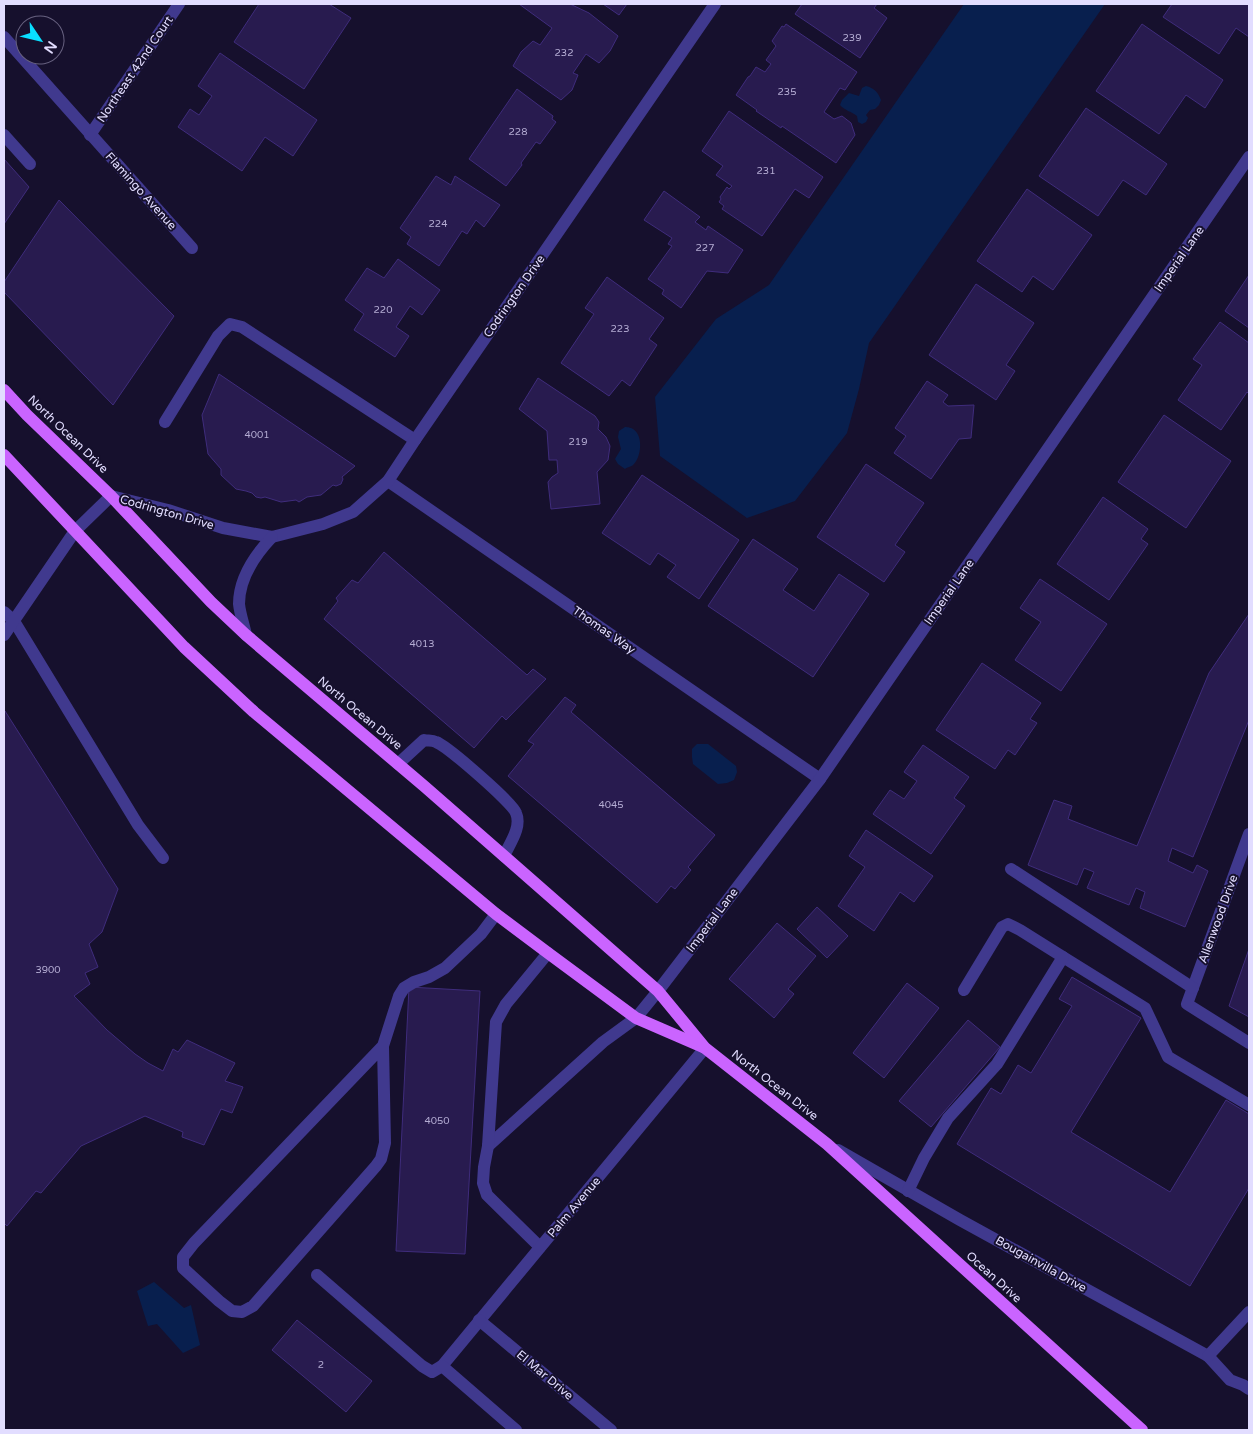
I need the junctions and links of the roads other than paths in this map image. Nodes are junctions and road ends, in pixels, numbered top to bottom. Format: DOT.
graph roads {
  1 [pos="179,4"];
  2 [pos="715,4"];
  3 [pos="4,37"];
  4 [pos="4,135"];
  5 [pos="90,135"];
  6 [pos="1249,157"];
  7 [pos="30,164"];
  8 [pos="192,248"];
  9 [pos="4,390"];
  10 [pos="165,422"];
  11 [pos="415,440"];
  12 [pos="4,455"];
  13 [pos="388,481"];
  14 [pos="111,496"];
  15 [pos="75,531"];
  16 [pos="272,536"];
  17 [pos="4,612"];
  18 [pos="14,621"];
  19 [pos="4,635"];
  20 [pos="246,635"];
  21 [pos="398,764"];
  22 [pos="820,779"];
  23 [pos="1249,834"];
  24 [pos="504,856"];
  25 [pos="163,858"];
  26 [pos="1011,870"];
  27 [pos="496,914"];
  28 [pos="548,953"];
  29 [pos="1063,957"];
  30 [pos="1193,988"];
  31 [pos="964,990"];
  32 [pos="658,991"];
  33 [pos="636,1018"];
  34 [pos="1249,1044"];
  35 [pos="382,1046"];
  36 [pos="705,1048"];
  37 [pos="1249,1105"];
  38 [pos="827,1144"];
  39 [pos="488,1146"];
  40 [pos="908,1191"];
  41 [pos="540,1247"];
  42 [pos="317,1275"];
  43 [pos="1249,1312"];
  44 [pos="479,1320"];
  45 [pos="1208,1356"];
  46 [pos="442,1366"];
  47 [pos="1249,1390"];
  48 [pos="516,1430"];
  49 [pos="611,1430"];
  50 [pos="1142,1430"];
  1 -- 5 [label="street, Northeast 42nd Court"];
  2 -- 11 [label="street, Codrington Drive"];
  3 -- 5 [label="street, Flamingo Avenue"];
  4 -- 7 [label="street"];
  5 -- 8 [label="street, Flamingo Avenue"];
  6 -- 22 [label="street, Imperial Lane"];
  9 -- 14 [label="main road, North Ocean Drive"];
  10 -- 11 [label="street"];
  11 -- 13 [label="street, Codrington Drive"];
  12 -- 15 [label="main road, North Ocean Drive"];
  13 -- 16 [label="street, Codrington Drive"];
  13 -- 22 [label="street, Thomas Way"];
  14 -- 15 [label="street, Codrington Drive"];
  14 -- 16 [label="street, Codrington Drive"];
  14 -- 20 [label="main road, North Ocean Drive"];
  15 -- 18 [label="street"];
  15 -- 27 [label="main road, North Ocean Drive"];
  16 -- 20 [label="street"];
  17 -- 18 [label="street"];
  18 -- 19 [label="street"];
  18 -- 25 [label="street"];
  20 -- 21 [label="main road, North Ocean Drive"];
  21 -- 24 [label="main road, North Ocean Drive"];
  21 -- 24 [label="street"];
  22 -- 32 [label="street, Imperial Lane"];
  23 -- 30 [label="street, Allenwood Drive"];
  24 -- 32 [label="main road, North Ocean Drive"];
  26 -- 30 [label="street"];
  27 -- 28 [label="main road, North Ocean Drive"];
  27 -- 35 [label="street"];
  28 -- 33 [label="main road, North Ocean Drive"];
  28 -- 39 [label="street"];
  29 -- 31 [label="street"];
  29 -- 37 [label="street"];
  29 -- 40 [label="street"];
  30 -- 34 [label="street, Allenwood Drive"];
  32 -- 33 [label="street, Imperial Lane"];
  32 -- 36 [label="main road, North Ocean Drive"];
  33 -- 36 [label="main road, North Ocean Drive"];
  33 -- 39 [label="street, Imperial Lane"];
  35 -- 35 [label="street"];
  36 -- 38 [label="main road, North Ocean Drive"];
  36 -- 41 [label="street, Palm Avenue"];
  38 -- 40 [label="street, Bougainvilla Drive"];
  38 -- 50 [label="main road, Ocean Drive"];
  39 -- 41 [label="street"];
  40 -- 45 [label="street, Bougainvilla Drive"];
  41 -- 44 [label="street, Palm Avenue"];
  42 -- 46 [label="street"];
  43 -- 45 [label="street"];
  44 -- 46 [label="street, Palm Avenue"];
  44 -- 49 [label="street, El Mar Drive"];
  45 -- 47 [label="street, Bougainvilla Drive"];
  46 -- 48 [label="street"];
}
